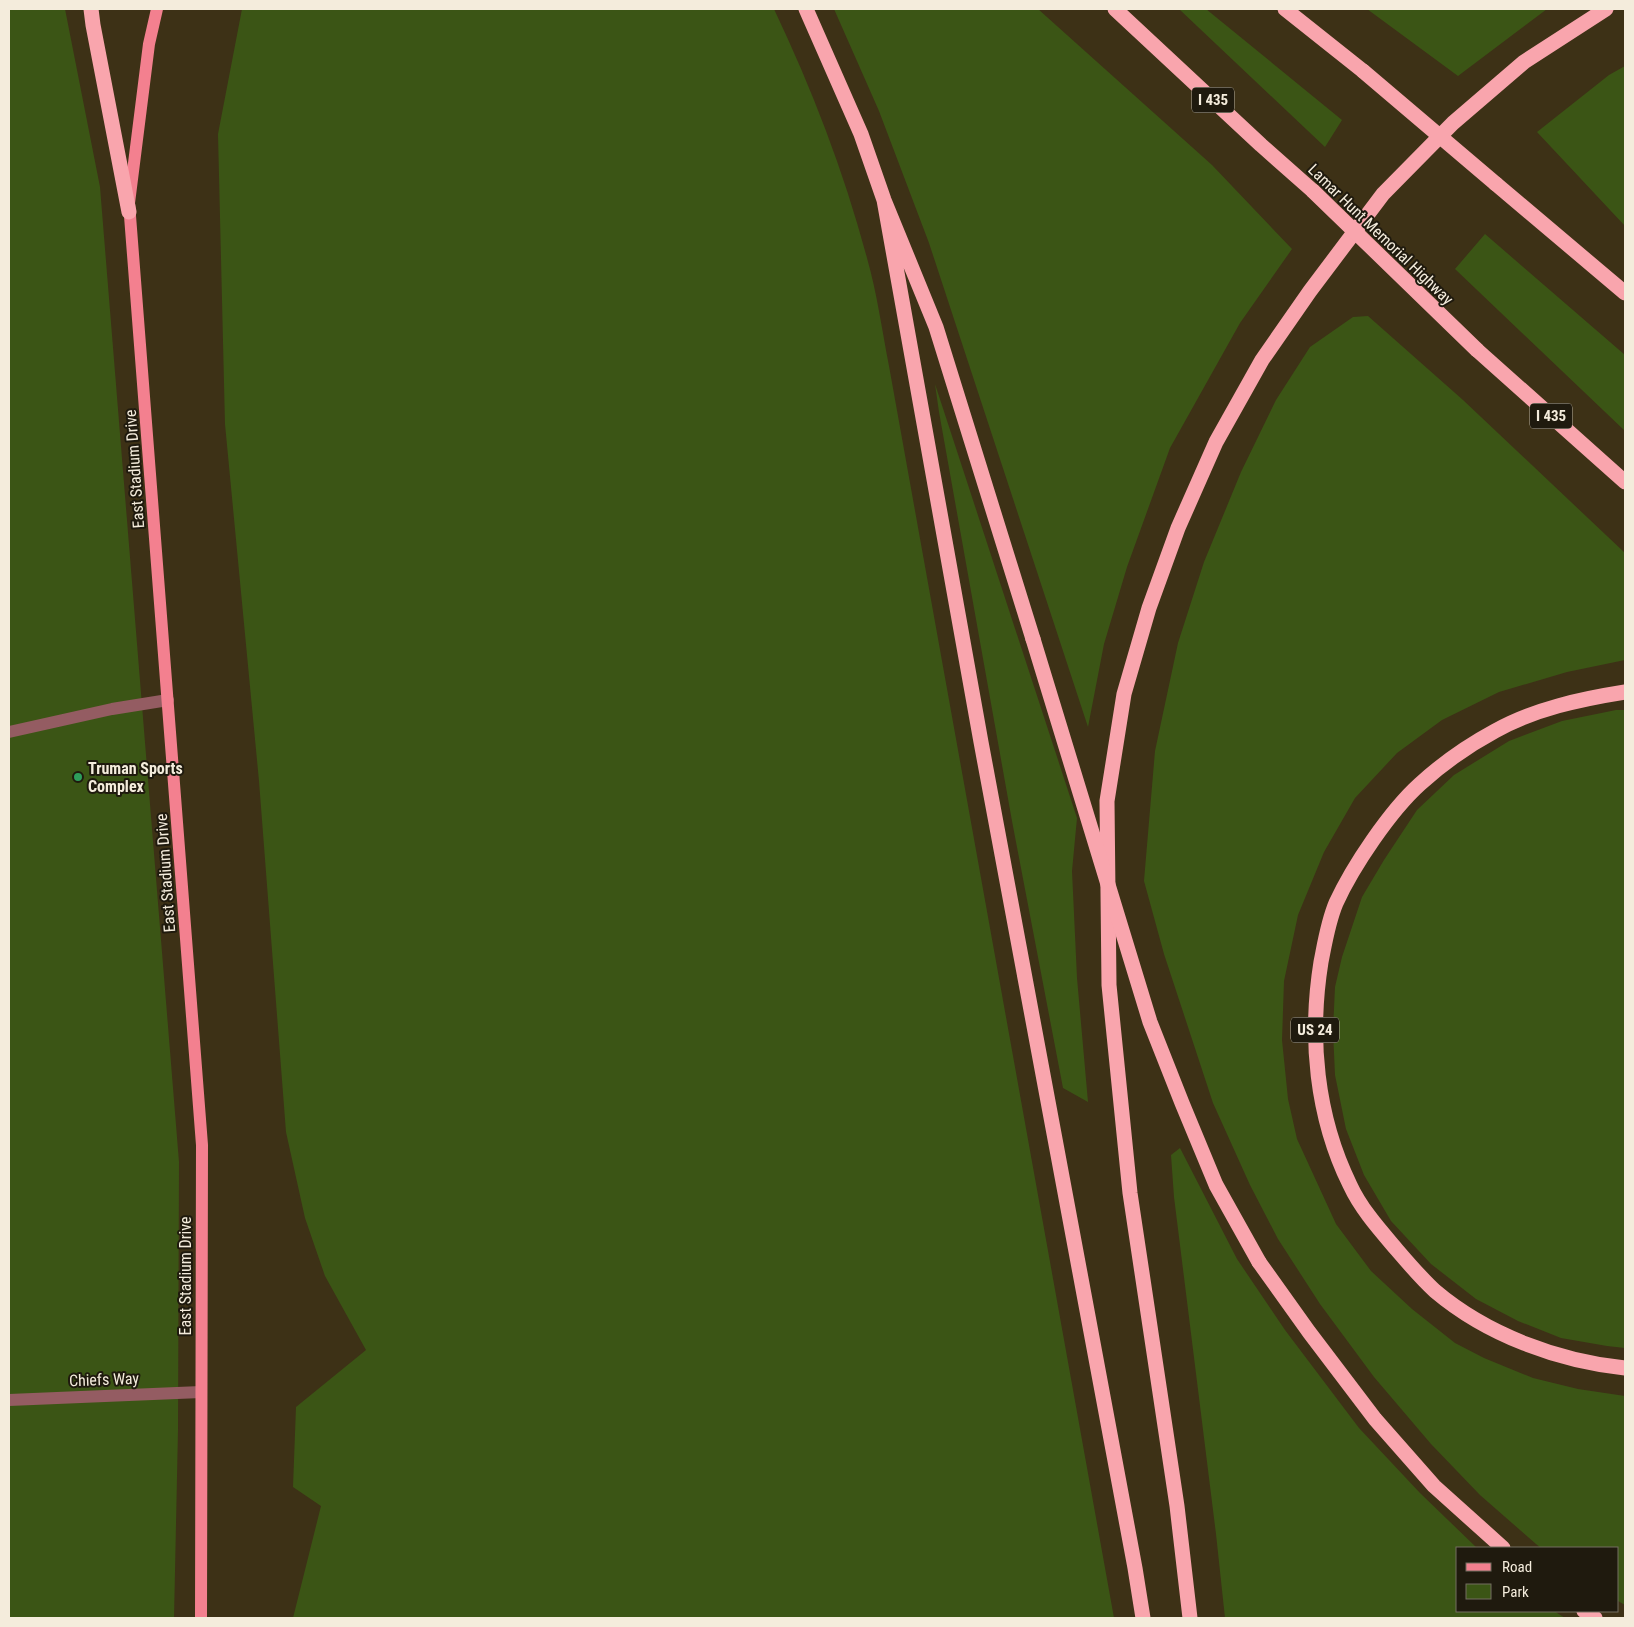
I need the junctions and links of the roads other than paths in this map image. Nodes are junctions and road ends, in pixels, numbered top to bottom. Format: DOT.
graph roads {
  1 [pos="92,9"];
  2 [pos="157,9"];
  3 [pos="806,9"];
  4 [pos="1114,9"];
  5 [pos="1285,9"];
  6 [pos="1606,9"];
  7 [pos="1617,9"];
  8 [pos="1588,21"];
  9 [pos="884,200"];
  10 [pos="129,212"];
  11 [pos="1625,293"];
  12 [pos="1625,482"];
  13 [pos="1625,692"];
  14 [pos="168,700"];
  15 [pos="9,732"];
  16 [pos="1625,1368"];
  17 [pos="201,1392"];
  18 [pos="9,1400"];
  19 [pos="1502,1547"];
  20 [pos="201,1618"];
  21 [pos="1142,1618"];
  22 [pos="1190,1618"];
  1 -- 10 [label="highway"];
  2 -- 10 [label="main road, East Stadium Drive"];
  3 -- 9 [label="highway"];
  4 -- 12 [label="highway, Lamar Hunt Memorial Highway / I 435, bridge"];
  5 -- 11 [label="highway, bridge"];
  6 -- 8 [label="highway"];
  7 -- 8 [label="highway"];
  8 -- 22 [label="highway"];
  9 -- 19 [label="highway, bridge"];
  9 -- 21 [label="highway"];
  10 -- 14 [label="main road, East Stadium Drive"];
  13 -- 16 [label="highway, US 24"];
  14 -- 15 [label="street"];
  14 -- 17 [label="main road, East Stadium Drive"];
  17 -- 18 [label="street, Chiefs Way"];
  17 -- 20 [label="main road, East Stadium Drive"];
}
